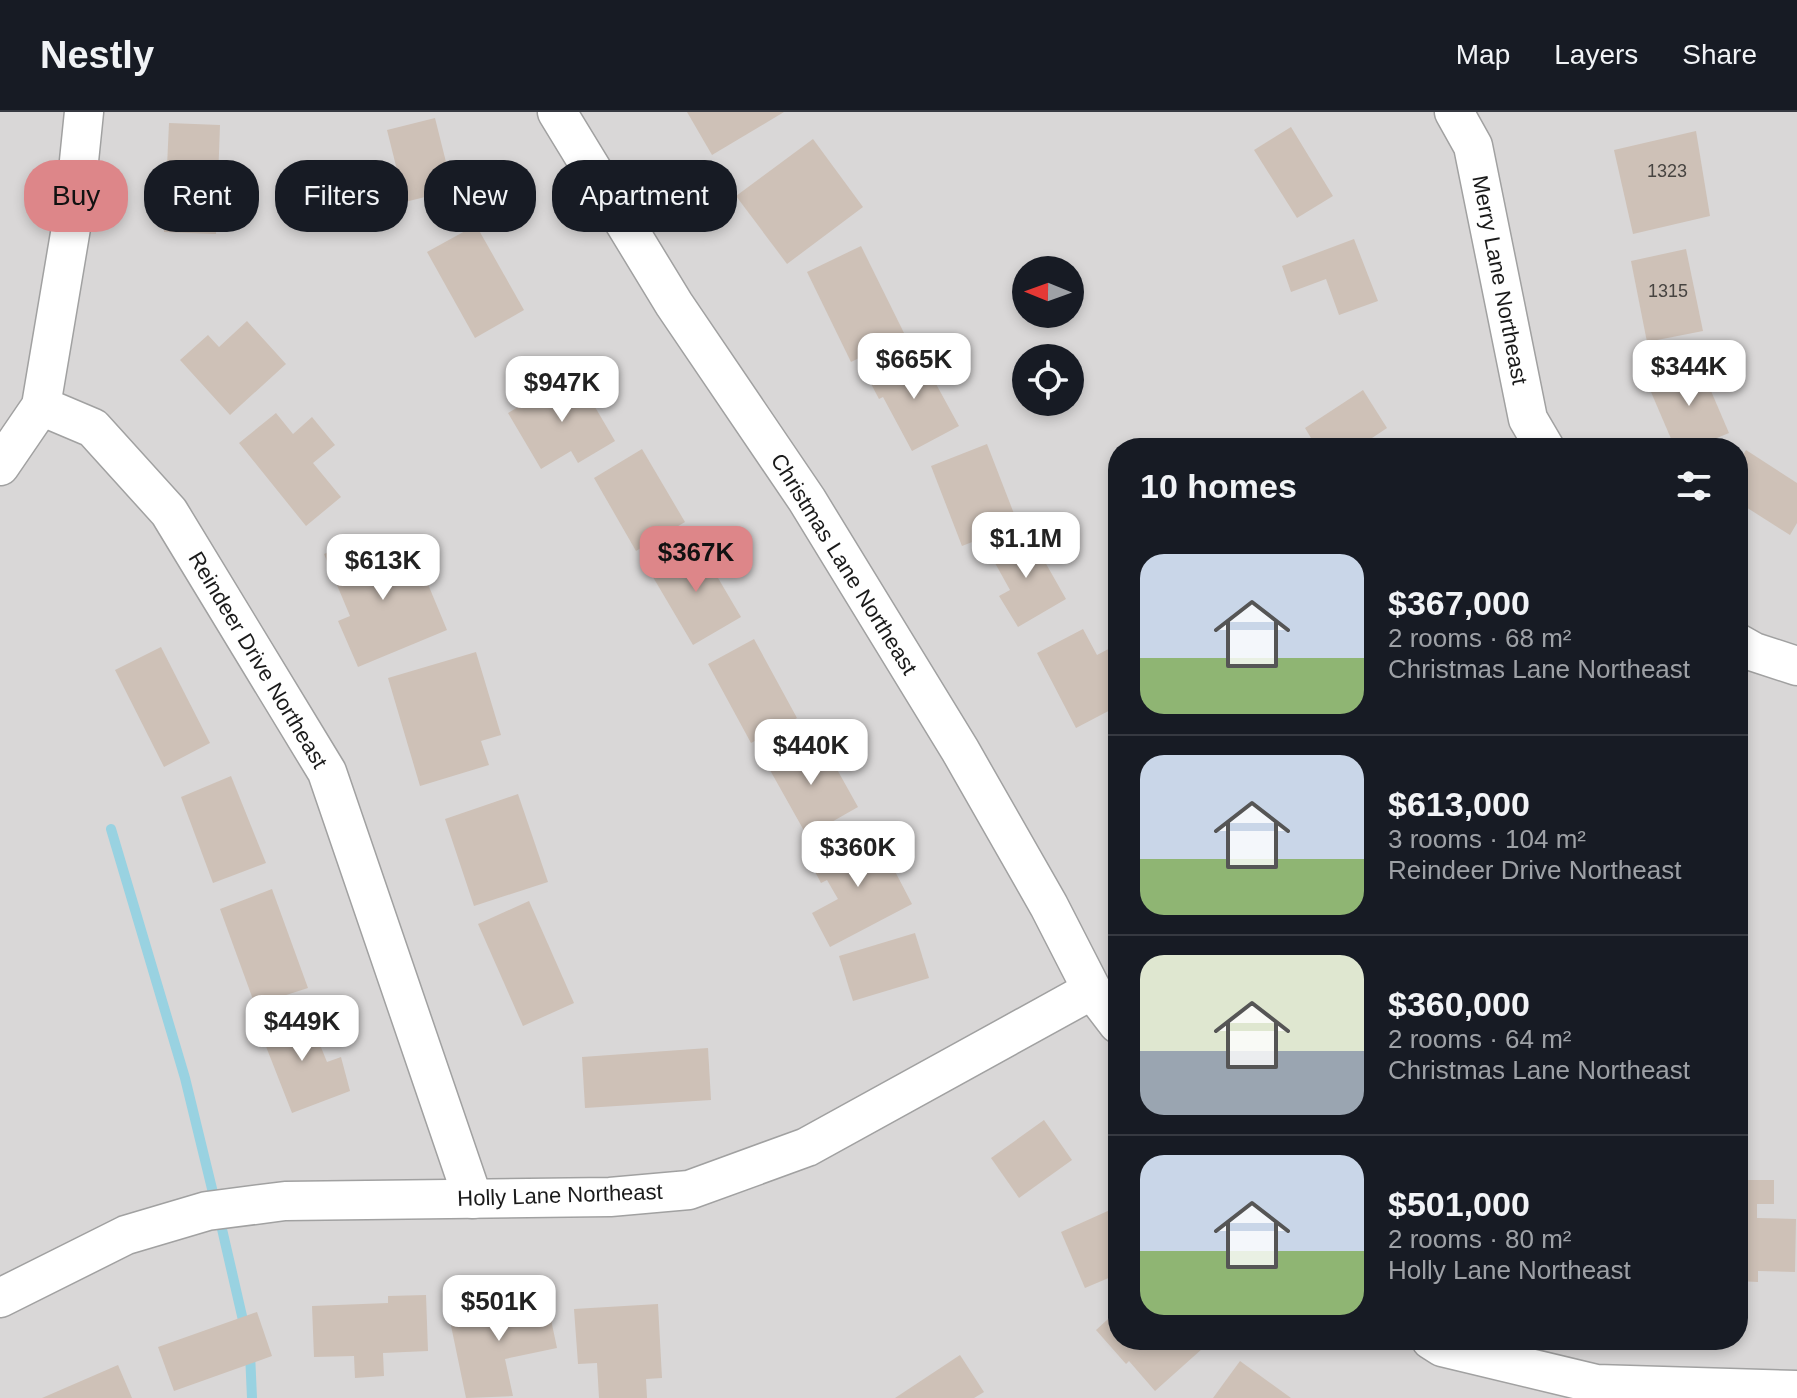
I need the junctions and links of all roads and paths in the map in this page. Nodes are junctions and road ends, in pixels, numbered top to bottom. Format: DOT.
graph roads {
  1 [pos="84,112"];
  2 [pos="557,112"];
  3 [pos="1454,112"];
  4 [pos="41,406"];
  5 [pos="1539,438"];
  6 [pos="0,466"];
  7 [pos="1748,649"];
  8 [pos="1797,666"];
  9 [pos="1092,990"];
  10 [pos="1108,1011"];
  11 [pos="473,1199"];
  12 [pos="0,1298"];
  13 [pos="1454,1350"];
  14 [pos="1797,1390"];
  1 -- 4 [label="street"];
  2 -- 9 [label="street, Christmas Lane Northeast"];
  3 -- 5 [label="street, Merry Lane Northeast"];
  4 -- 6 [label="street"];
  4 -- 11 [label="street, Reindeer Drive Northeast"];
  7 -- 8 [label="street"];
  9 -- 10 [label="street, Christmas Lane Northeast"];
  9 -- 11 [label="street, Holly Lane Northeast"];
  11 -- 12 [label="street, Holly Lane Northeast"];
  13 -- 14 [label="street"];
}
